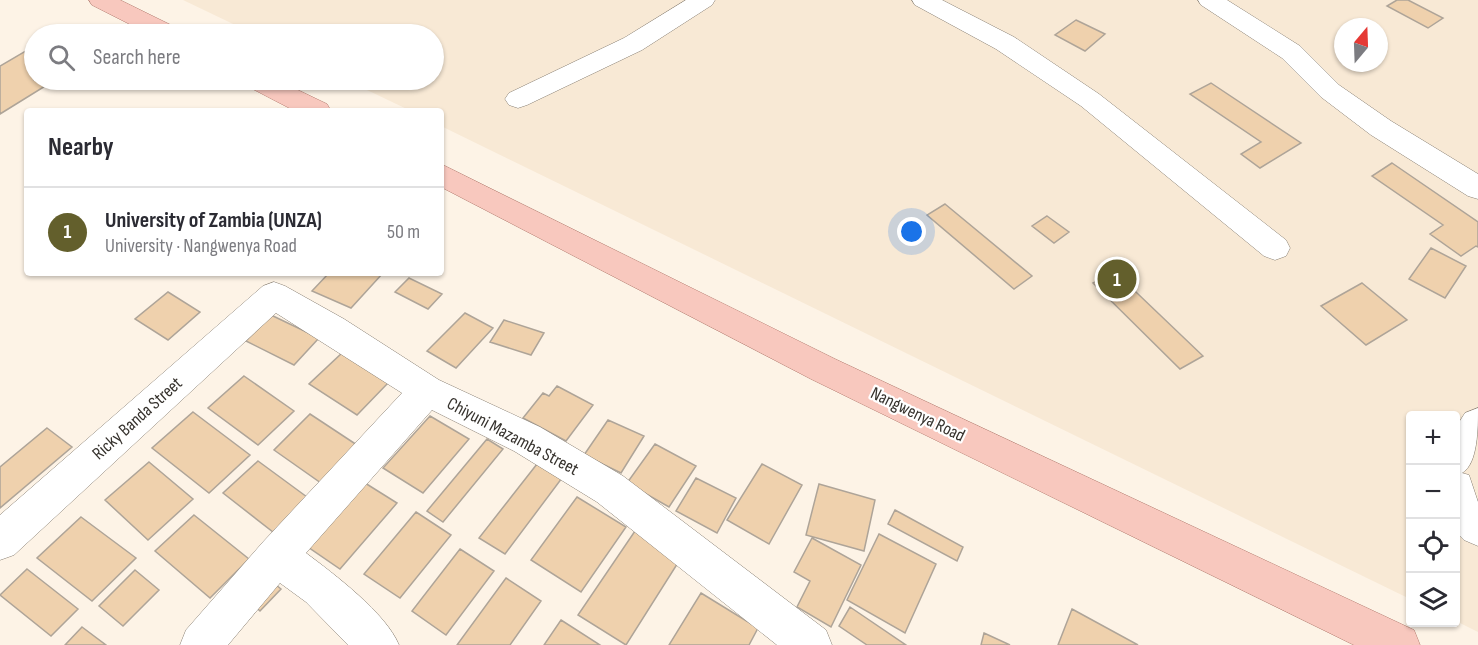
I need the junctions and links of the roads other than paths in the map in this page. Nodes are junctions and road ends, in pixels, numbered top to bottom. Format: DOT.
graph roads {
  1 [pos="101,0"];
  2 [pos="703,0"];
  3 [pos="924,0"];
  4 [pos="1210,0"];
  5 [pos="148,24"];
  6 [pos="276,90"];
  7 [pos="518,99"];
  8 [pos="311,108"];
  9 [pos="444,176"];
  10 [pos="1478,189"];
  11 [pos="1275,248"];
  12 [pos="427,391"];
  13 [pos="1478,424"];
  14 [pos="1460,451"];
  15 [pos="1460,511"];
  16 [pos="1478,527"];
  17 [pos="0,541"];
  18 [pos="277,556"];
  19 [pos="201,645"];
  20 [pos="378,645"];
  21 [pos="811,645"];
  22 [pos="1399,645"];
  1 -- 5 [label="main road"];
  2 -- 7 [label="street"];
  3 -- 11 [label="street"];
  4 -- 10 [label="street"];
  6 -- 8 [label="main road"];
  9 -- 22 [label="main road, Nangwenya Road"];
  12 -- 17 [label="street, Ricky Banda Street"];
  12 -- 18 [label="street, Chiyuni Mazamba Street"];
  12 -- 21 [label="street, Chiyuni Mazamba Street"];
  13 -- 14 [label="street"];
  15 -- 16 [label="street"];
  18 -- 19 [label="street, Chiyuni Mazamba Street"];
  18 -- 20 [label="street"];
}
